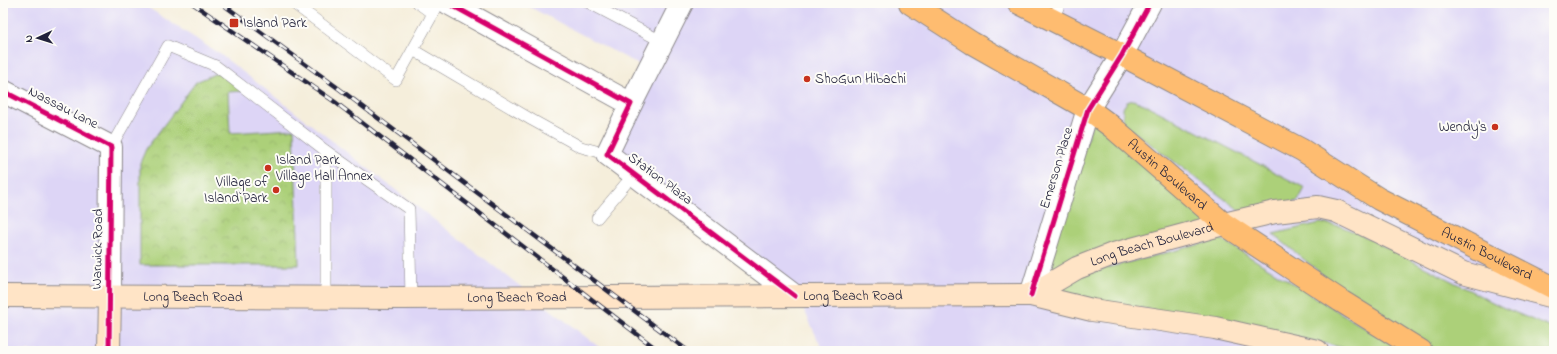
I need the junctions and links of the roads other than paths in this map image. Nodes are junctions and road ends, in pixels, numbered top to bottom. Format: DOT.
graph roads {
  1 [pos="293,3"];
  2 [pos="418,3"];
  3 [pos="439,3"];
  4 [pos="589,3"];
  5 [pos="682,3"];
  6 [pos="910,3"];
  7 [pos="1019,3"];
  8 [pos="1150,3"];
  9 [pos="440,8"];
  10 [pos="1057,11"];
  11 [pos="663,42"];
  12 [pos="413,50"];
  13 [pos="1122,55"];
  14 [pos="3,91"];
  15 [pos="631,104"];
  16 [pos="1088,109"];
  17 [pos="111,147"];
  18 [pos="326,152"];
  19 [pos="607,154"];
  20 [pos="633,174"];
  21 [pos="597,218"];
  22 [pos="1224,224"];
  23 [pos="1554,288"];
  24 [pos="1031,295"];
  25 [pos="3,296"];
  26 [pos="110,296"];
  27 [pos="795,296"];
  28 [pos="326,297"];
  29 [pos="1554,297"];
  30 [pos="411,298"];
  31 [pos="109,351"];
  32 [pos="1317,351"];
  33 [pos="1421,351"];
  1 -- 12 [label="lane"];
  2 -- 9 [label="lane"];
  3 -- 9 [label="lane"];
  4 -- 11 [label="lane"];
  5 -- 11 [label="street, Station Plaza"];
  6 -- 16 [label="main road, Austin Boulevard"];
  7 -- 10 [label="main road, Austin Boulevard"];
  8 -- 13 [label="street, Emerson Place"];
  9 -- 12 [label="lane"];
  9 -- 15 [label="street"];
  10 -- 13 [label="main road, Austin Boulevard"];
  11 -- 15 [label="street, Station Plaza"];
  12 -- 19 [label="lane"];
  13 -- 16 [label="street, Emerson Place"];
  13 -- 23 [label="main road, Austin Boulevard"];
  14 -- 17 [label="street, Nassau Lane"];
  15 -- 19 [label="street, Station Plaza"];
  16 -- 22 [label="main road, Austin Boulevard"];
  16 -- 24 [label="street, Emerson Place"];
  17 -- 18 [label="lane"];
  17 -- 26 [label="street, Warwick Road"];
  18 -- 28 [label="lane"];
  18 -- 30 [label="lane"];
  19 -- 20 [label="street, Station Plaza"];
  20 -- 21 [label="lane"];
  20 -- 27 [label="street, Station Plaza"];
  22 -- 24 [label="main road, Long Beach Boulevard"];
  22 -- 29 [label="main road, Long Beach Boulevard"];
  22 -- 33 [label="main road, Austin Boulevard"];
  24 -- 27 [label="main road, Long Beach Road"];
  24 -- 32 [label="main road"];
  25 -- 26 [label="main road, Long Beach Road"];
  26 -- 28 [label="main road, Long Beach Road"];
  26 -- 31 [label="main road, Warwick Road"];
  27 -- 30 [label="main road, Long Beach Road"];
  28 -- 30 [label="main road, Long Beach Road"];
}
